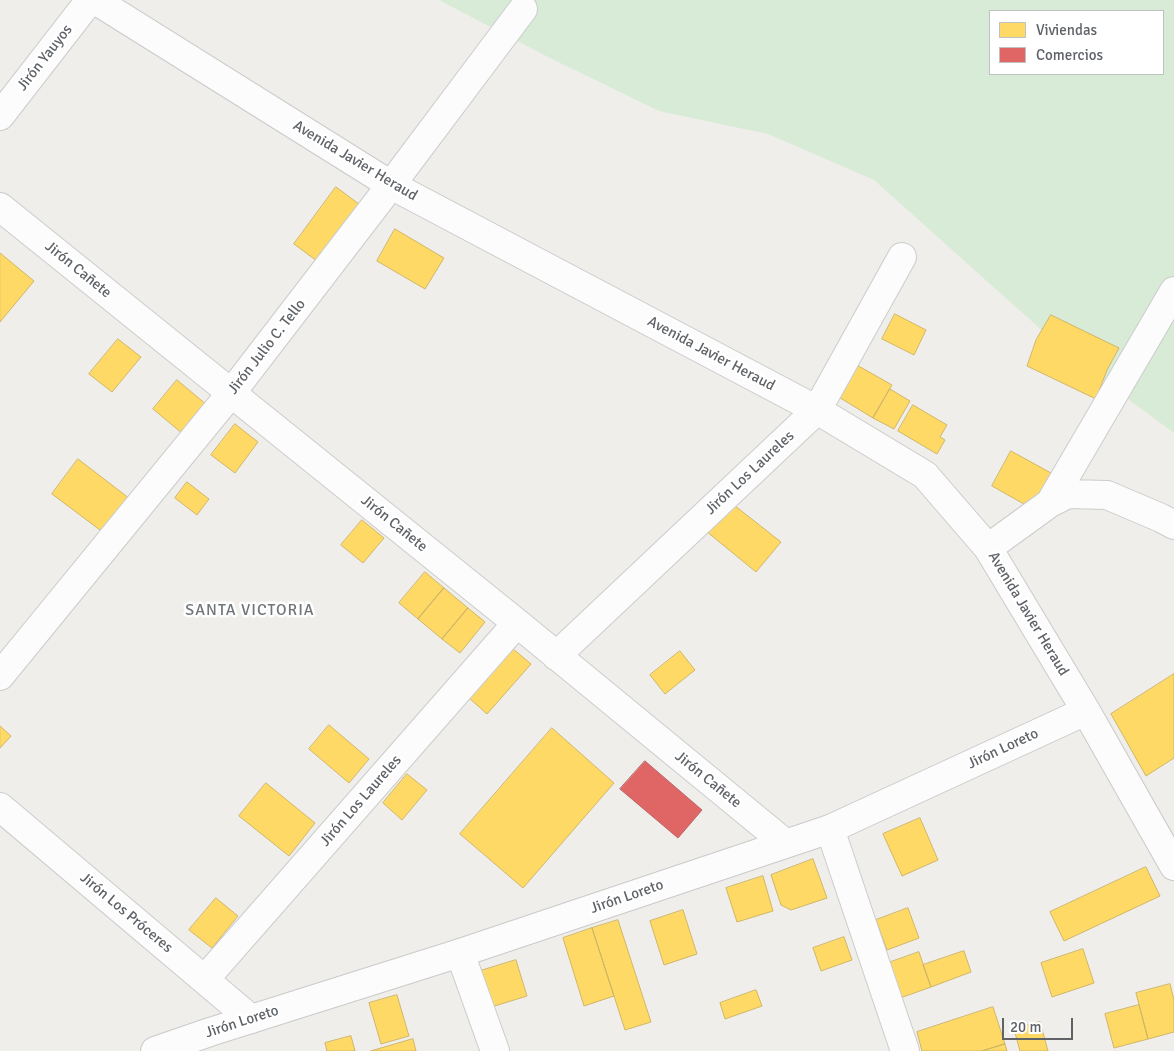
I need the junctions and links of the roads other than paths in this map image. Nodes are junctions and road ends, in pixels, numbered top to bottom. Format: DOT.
graph roads {
  1 [pos="90,0"];
  2 [pos="95,0"];
  3 [pos="523,9"];
  4 [pos="0,116"];
  5 [pos="391,185"];
  6 [pos="0,208"];
  7 [pos="902,257"];
  8 [pos="1174,291"];
  9 [pos="232,392"];
  10 [pos="817,410"];
  11 [pos="1050,503"];
  12 [pos="1174,525"];
  13 [pos="988,548"];
  14 [pos="517,623"];
  15 [pos="556,656"];
  16 [pos="0,676"];
  17 [pos="1086,711"];
  18 [pos="0,807"];
  19 [pos="830,828"];
  20 [pos="785,844"];
  21 [pos="1174,866"];
  22 [pos="460,954"];
  23 [pos="205,978"];
  24 [pos="251,1019"];
  25 [pos="155,1051"];
  26 [pos="495,1051"];
  27 [pos="905,1051"];
  1 -- 4 [label="street, Jirón Yauyos"];
  2 -- 5 [label="street, Avenida Javier Heraud"];
  3 -- 5 [label="street, Jirón Julio C. Tello"];
  5 -- 9 [label="street, Jirón Julio C. Tello"];
  5 -- 10 [label="street, Avenida Javier Heraud"];
  6 -- 9 [label="street, Jirón Cañete"];
  7 -- 10 [label="street, Jirón Los Laureles"];
  8 -- 11 [label="street"];
  9 -- 14 [label="street, Jirón Cañete"];
  9 -- 16 [label="street, Jirón Julio C. Tello"];
  10 -- 13 [label="street, Avenida Javier Heraud"];
  10 -- 15 [label="street, Jirón Los Laureles"];
  11 -- 12 [label="street"];
  11 -- 13 [label="street"];
  13 -- 17 [label="street, Avenida Javier Heraud"];
  14 -- 15 [label="street, Jirón Cañete"];
  14 -- 23 [label="street, Jirón Los Laureles"];
  15 -- 20 [label="street, Jirón Cañete"];
  17 -- 19 [label="street, Jirón Loreto"];
  17 -- 21 [label="street, Avenida Javier Heraud"];
  18 -- 23 [label="street, Jirón Los Próceres"];
  19 -- 20 [label="street, Jirón Loreto"];
  19 -- 27 [label="street"];
  20 -- 22 [label="street, Jirón Loreto"];
  22 -- 24 [label="street, Jirón Loreto"];
  22 -- 26 [label="street"];
  23 -- 24 [label="street, Jirón Los Próceres"];
  24 -- 25 [label="street, Jirón Loreto"];
}
